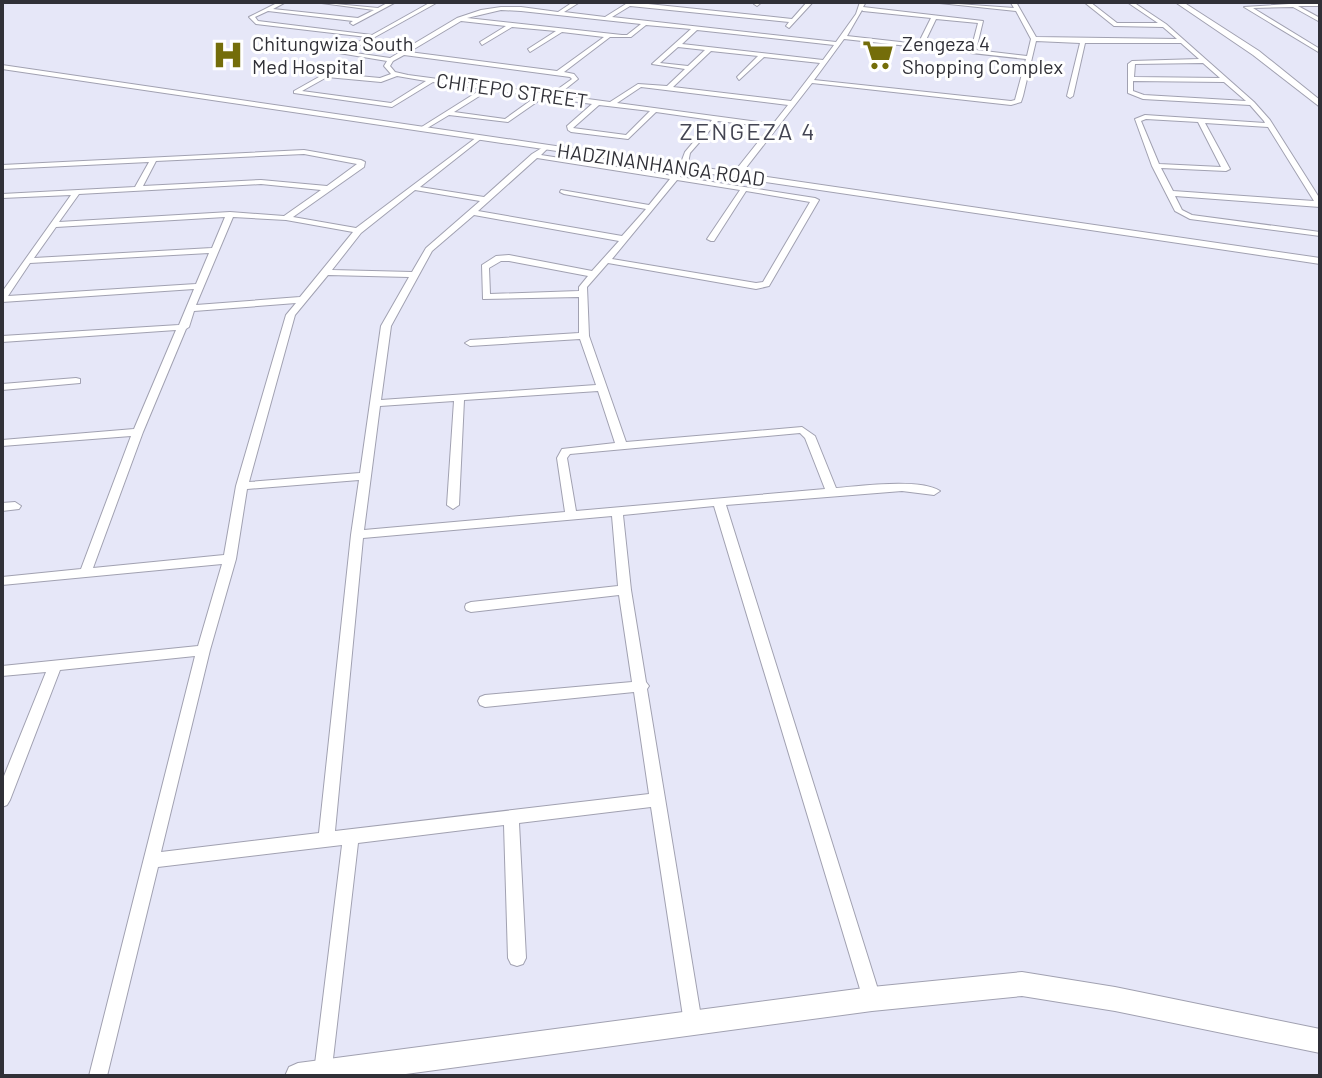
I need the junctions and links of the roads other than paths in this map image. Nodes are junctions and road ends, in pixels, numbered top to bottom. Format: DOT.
graph roads {
  1 [pos="283,2"];
  2 [pos="317,2"];
  3 [pos="393,2"];
  4 [pos="426,2"];
  5 [pos="434,2"];
  6 [pos="577,2"];
  7 [pos="810,2"];
  8 [pos="933,2"];
  9 [pos="1014,2"];
  10 [pos="1087,2"];
  11 [pos="1130,2"];
  12 [pos="1178,2"];
  13 [pos="649,4"];
  14 [pos="964,4"];
  15 [pos="1320,4"];
  16 [pos="1291,5"];
  17 [pos="863,6"];
  18 [pos="267,9"];
  19 [pos="377,9"];
  20 [pos="1018,10"];
  21 [pos="559,13"];
  22 [pos="935,16"];
  23 [pos="607,18"];
  24 [pos="459,19"];
  25 [pos="1319,19"];
  26 [pos="358,20"];
  27 [pos="793,21"];
  28 [pos="645,23"];
  29 [pos="511,25"];
  30 [pos="1164,25"];
  31 [pos="696,28"];
  32 [pos="339,31"];
  33 [pos="560,31"];
  34 [pos="371,36"];
  35 [pos="608,36"];
  36 [pos="779,37"];
  37 [pos="843,37"];
  38 [pos="1298,37"];
  39 [pos="1309,37"];
  40 [pos="1034,39"];
  41 [pos="1083,41"];
  42 [pos="1183,41"];
  43 [pos="482,43"];
  44 [pos="837,44"];
  45 [pos="677,45"];
  46 [pos="920,46"];
  47 [pos="710,48"];
  48 [pos="530,50"];
  49 [pos="1320,51"];
  50 [pos="973,52"];
  51 [pos="404,53"];
  52 [pos="762,55"];
  53 [pos="1029,58"];
  54 [pos="391,60"];
  55 [pos="1204,61"];
  56 [pos="824,62"];
  57 [pos="2,67"];
  58 [pos="688,68"];
  59 [pos="559,73"];
  60 [pos="396,74"];
  61 [pos="739,78"];
  62 [pos="1132,79"];
  63 [pos="381,80"];
  64 [pos="433,80"];
  65 [pos="1224,80"];
  66 [pos="809,81"];
  67 [pos="423,87"];
  68 [pos="488,88"];
  69 [pos="669,88"];
  70 [pos="543,95"];
  71 [pos="553,96"];
  72 [pos="1070,96"];
  73 [pos="598,102"];
  74 [pos="791,103"];
  75 [pos="1252,103"];
  76 [pos="611,104"];
  77 [pos="1320,104"];
  78 [pos="654,111"];
  79 [pos="449,113"];
  80 [pos="716,119"];
  81 [pos="1201,121"];
  82 [pos="1267,125"];
  83 [pos="774,126"];
  84 [pos="422,129"];
  85 [pos="479,138"];
  86 [pos="545,148"];
  87 [pos="535,156"];
  88 [pos="154,159"];
  89 [pos="1156,166"];
  90 [pos="2,167"];
  91 [pos="683,168"];
  92 [pos="735,176"];
  93 [pos="675,178"];
  94 [pos="138,188"];
  95 [pos="327,188"];
  96 [pos="414,188"];
  97 [pos="745,188"];
  98 [pos="77,191"];
  99 [pos="564,192"];
  100 [pos="1170,193"];
  101 [pos="2,196"];
  102 [pos="486,200"];
  103 [pos="1320,204"];
  104 [pos="651,208"];
  105 [pos="472,212"];
  106 [pos="230,214"];
  107 [pos="286,218"];
  108 [pos="55,225"];
  109 [pos="358,231"];
  110 [pos="1320,234"];
  111 [pos="623,239"];
  112 [pos="711,239"];
  113 [pos="214,250"];
  114 [pos="606,260"];
  115 [pos="29,261"];
  116 [pos="1320,261"];
  117 [pos="324,272"];
  118 [pos="592,274"];
  119 [pos="413,275"];
  120 [pos="201,286"];
  121 [pos="581,294"];
  122 [pos="2,299"];
  123 [pos="302,300"];
  124 [pos="192,308"];
  125 [pos="184,327"];
  126 [pos="584,336"];
  127 [pos="2,339"];
  128 [pos="470,343"];
  129 [pos="76,381"];
  130 [pos="2,387"];
  131 [pos="601,388"];
  132 [pos="459,397"];
  133 [pos="375,403"];
  134 [pos="138,432"];
  135 [pos="2,443"];
  136 [pos="621,445"];
  137 [pos="365,476"];
  138 [pos="242,486"];
  139 [pos="934,491"];
  140 [pos="832,492"];
  141 [pos="719,503"];
  142 [pos="453,505"];
  143 [pos="617,512"];
  144 [pos="571,515"];
  145 [pos="357,535"];
  146 [pos="230,559"];
  147 [pos="85,574"];
  148 [pos="2,581"];
  149 [pos="625,590"];
  150 [pos="471,607"];
  151 [pos="203,650"];
  152 [pos="55,665"];
  153 [pos="2,671"];
  154 [pos="642,686"];
  155 [pos="485,701"];
  156 [pos="2,800"];
  157 [pos="658,800"];
  158 [pos="511,817"];
  159 [pos="351,835"];
  160 [pos="326,839"];
  161 [pos="153,860"];
  162 [pos="517,958"];
  163 [pos="872,999"];
  164 [pos="693,1023"];
  165 [pos="1320,1041"];
  166 [pos="323,1072"];
  167 [pos="98,1076"];
  168 [pos="298,1076"];
  1 -- 18 [label="street"];
  2 -- 19 [label="street"];
  3 -- 19 [label="street"];
  4 -- 5 [label="street"];
  5 -- 34 [label="street"];
  6 -- 21 [label="street"];
  7 -- 27 [label="street"];
  8 -- 14 [label="street"];
  9 -- 20 [label="street"];
  10 -- 30 [label="street"];
  11 -- 30 [label="street"];
  12 -- 77 [label="street"];
  13 -- 23 [label="street"];
  13 -- 27 [label="street"];
  14 -- 20 [label="street"];
  15 -- 16 [label="street"];
  16 -- 25 [label="street"];
  16 -- 38 [label="street"];
  17 -- 22 [label="street"];
  17 -- 37 [label="street"];
  18 -- 26 [label="street"];
  18 -- 32 [label="street"];
  19 -- 26 [label="street"];
  20 -- 40 [label="street"];
  21 -- 23 [label="street, CHITEPO STREET"];
  21 -- 24 [label="street, CHITEPO STREET"];
  22 -- 46 [label="street"];
  22 -- 50 [label="street"];
  23 -- 28 [label="street, CHITEPO STREET"];
  24 -- 29 [label="street"];
  24 -- 51 [label="street, CHITEPO STREET"];
  26 -- 32 [label="street"];
  27 -- 36 [label="street"];
  28 -- 31 [label="street, CHITEPO STREET"];
  28 -- 35 [label="street"];
  29 -- 33 [label="street"];
  29 -- 43 [label="street"];
  30 -- 42 [label="street"];
  31 -- 36 [label="street, CHITEPO STREET"];
  31 -- 45 [label="street"];
  32 -- 34 [label="street"];
  33 -- 35 [label="street"];
  33 -- 48 [label="street"];
  34 -- 54 [label="street"];
  35 -- 59 [label="street"];
  36 -- 44 [label="street, CHITEPO STREET"];
  37 -- 44 [label="street"];
  37 -- 46 [label="street"];
  38 -- 39 [label="street"];
  38 -- 49 [label="street"];
  40 -- 41 [label="street"];
  40 -- 53 [label="street"];
  41 -- 42 [label="street"];
  41 -- 72 [label="street"];
  42 -- 55 [label="street"];
  44 -- 56 [label="street"];
  45 -- 47 [label="street"];
  45 -- 58 [label="street"];
  46 -- 50 [label="street"];
  47 -- 52 [label="street"];
  47 -- 58 [label="street"];
  50 -- 53 [label="street"];
  51 -- 54 [label="street, CHITEPO STREET"];
  51 -- 59 [label="street"];
  52 -- 56 [label="street"];
  52 -- 61 [label="street"];
  53 -- 66 [label="street"];
  54 -- 60 [label="street"];
  55 -- 62 [label="street"];
  55 -- 65 [label="street"];
  56 -- 66 [label="street"];
  57 -- 84 [label="street, HADZINANHANGA ROAD"];
  58 -- 69 [label="street"];
  59 -- 71 [label="street"];
  60 -- 63 [label="street"];
  60 -- 64 [label="street, CHITEPO STREET"];
  62 -- 65 [label="street"];
  62 -- 75 [label="street"];
  63 -- 67 [label="street"];
  63 -- 67 [label="street"];
  64 -- 67 [label="street"];
  64 -- 68 [label="street, CHITEPO STREET"];
  65 -- 75 [label="street"];
  66 -- 74 [label="street"];
  68 -- 70 [label="street, CHITEPO STREET"];
  68 -- 79 [label="street"];
  69 -- 74 [label="street"];
  69 -- 76 [label="street"];
  70 -- 71 [label="street, CHITEPO STREET"];
  70 -- 79 [label="street"];
  71 -- 73 [label="street, CHITEPO STREET"];
  73 -- 76 [label="street, CHITEPO STREET"];
  73 -- 78 [label="street"];
  74 -- 83 [label="street"];
  75 -- 82 [label="street"];
  76 -- 78 [label="street, CHITEPO STREET"];
  78 -- 80 [label="street, CHITEPO STREET"];
  79 -- 84 [label="street"];
  80 -- 83 [label="street, CHITEPO STREET"];
  80 -- 91 [label="street"];
  81 -- 82 [label="street"];
  81 -- 89 [label="street"];
  81 -- 89 [label="street"];
  82 -- 103 [label="street"];
  83 -- 92 [label="street"];
  84 -- 85 [label="street, HADZINANHANGA ROAD"];
  85 -- 86 [label="street, HADZINANHANGA ROAD"];
  85 -- 96 [label="street"];
  86 -- 87 [label="street"];
  86 -- 91 [label="street, HADZINANHANGA ROAD"];
  87 -- 93 [label="street"];
  87 -- 102 [label="street"];
  88 -- 90 [label="street"];
  88 -- 94 [label="street"];
  88 -- 95 [label="street"];
  89 -- 100 [label="street"];
  91 -- 92 [label="street, HADZINANHANGA ROAD"];
  91 -- 93 [label="street"];
  92 -- 116 [label="street, HADZINANHANGA ROAD"];
  93 -- 97 [label="street"];
  93 -- 104 [label="street"];
  94 -- 95 [label="street"];
  94 -- 98 [label="street"];
  95 -- 107 [label="street"];
  96 -- 102 [label="street"];
  96 -- 109 [label="street"];
  97 -- 112 [label="street"];
  97 -- 114 [label="street"];
  98 -- 101 [label="street"];
  98 -- 108 [label="street"];
  99 -- 104 [label="street"];
  100 -- 103 [label="street"];
  100 -- 110 [label="street"];
  102 -- 105 [label="street"];
  104 -- 111 [label="street"];
  105 -- 111 [label="street"];
  105 -- 119 [label="street"];
  106 -- 107 [label="street"];
  106 -- 108 [label="street"];
  106 -- 113 [label="street"];
  107 -- 109 [label="street"];
  108 -- 115 [label="street"];
  109 -- 117 [label="street"];
  111 -- 114 [label="street"];
  113 -- 115 [label="street"];
  113 -- 120 [label="street"];
  114 -- 118 [label="street"];
  115 -- 122 [label="street"];
  117 -- 119 [label="street"];
  117 -- 123 [label="street"];
  118 -- 121 [label="street"];
  118 -- 121 [label="street"];
  119 -- 133 [label="street"];
  120 -- 122 [label="street"];
  120 -- 124 [label="street"];
  121 -- 126 [label="street"];
  123 -- 124 [label="street"];
  123 -- 138 [label="street"];
  124 -- 125 [label="street"];
  125 -- 127 [label="street"];
  125 -- 134 [label="street"];
  126 -- 128 [label="street"];
  126 -- 131 [label="street"];
  129 -- 130 [label="street"];
  131 -- 132 [label="street"];
  131 -- 136 [label="street"];
  132 -- 133 [label="street"];
  132 -- 142 [label="street"];
  133 -- 137 [label="street"];
  134 -- 135 [label="street"];
  134 -- 147 [label="street"];
  136 -- 140 [label="street"];
  136 -- 144 [label="street"];
  137 -- 138 [label="street"];
  137 -- 145 [label="street"];
  138 -- 146 [label="street"];
  139 -- 140 [label="street"];
  140 -- 141 [label="street"];
  141 -- 143 [label="street"];
  141 -- 163 [label="street"];
  143 -- 144 [label="street"];
  143 -- 149 [label="street"];
  144 -- 145 [label="street"];
  145 -- 160 [label="street"];
  146 -- 147 [label="street"];
  146 -- 151 [label="street"];
  147 -- 148 [label="street"];
  149 -- 150 [label="street"];
  149 -- 154 [label="street"];
  151 -- 152 [label="street"];
  151 -- 161 [label="street"];
  152 -- 153 [label="street"];
  152 -- 156 [label="street"];
  154 -- 155 [label="street"];
  154 -- 157 [label="street"];
  157 -- 158 [label="street"];
  157 -- 164 [label="street"];
  158 -- 159 [label="street"];
  158 -- 162 [label="street"];
  159 -- 160 [label="street"];
  159 -- 166 [label="street"];
  160 -- 161 [label="street"];
  161 -- 167 [label="street"];
  163 -- 164 [label="street"];
  163 -- 165 [label="street"];
  164 -- 166 [label="street"];
  166 -- 168 [label="street"];
}
